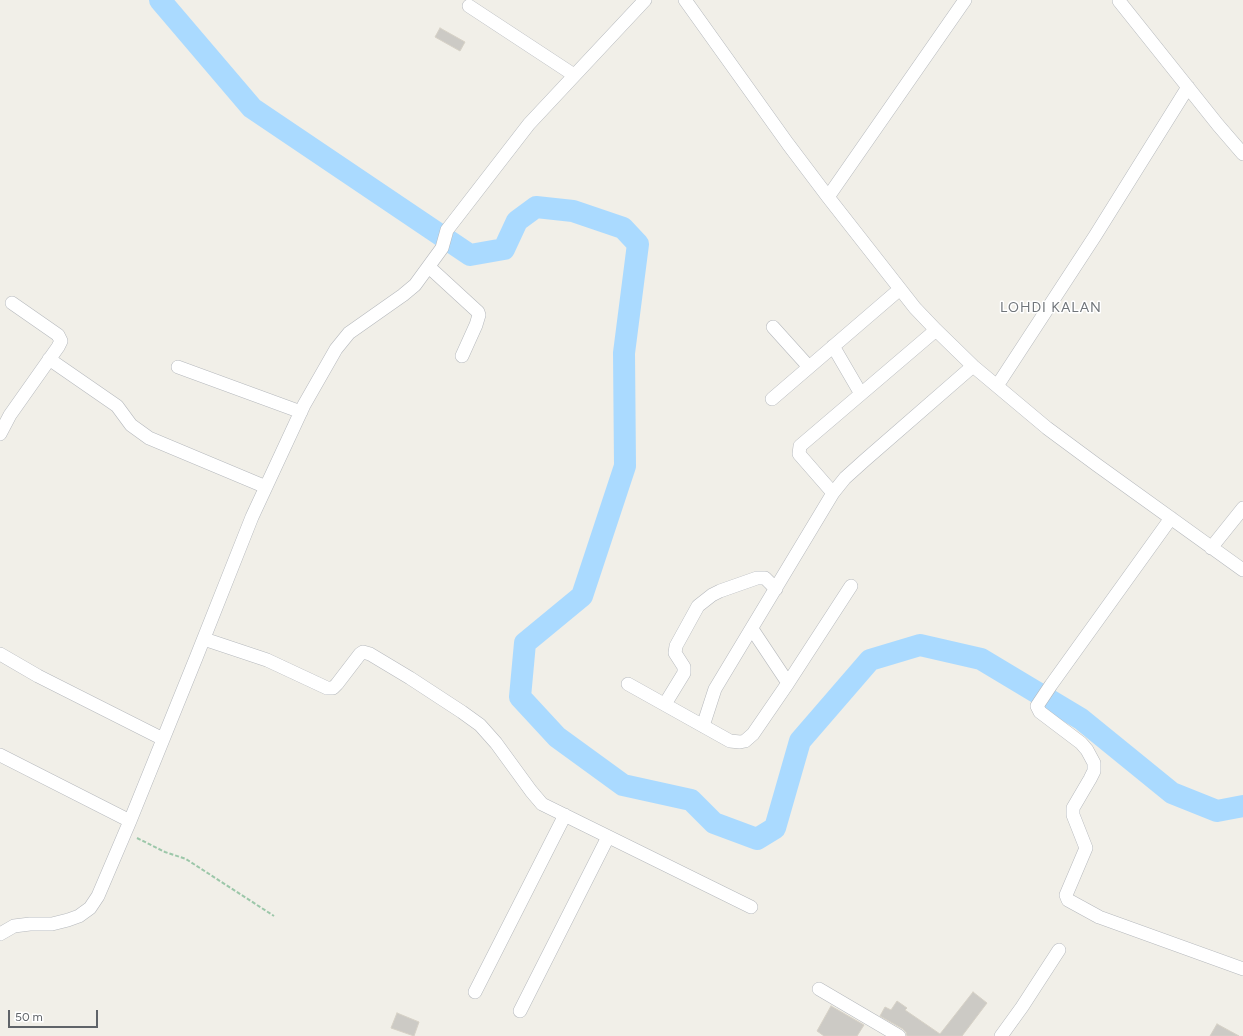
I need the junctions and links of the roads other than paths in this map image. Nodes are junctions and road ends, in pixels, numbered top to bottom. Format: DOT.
graph roads {
  1 [pos="645,0"];
  2 [pos="685,0"];
  3 [pos="965,0"];
  4 [pos="1119,1"];
  5 [pos="469,6"];
  6 [pos="574,75"];
  7 [pos="1188,87"];
  8 [pos="1243,154"];
  9 [pos="828,197"];
  10 [pos="429,267"];
  11 [pos="900,289"];
  12 [pos="12,303"];
  13 [pos="773,326"];
  14 [pos="936,330"];
  15 [pos="833,346"];
  16 [pos="462,356"];
  17 [pos="49,359"];
  18 [pos="973,366"];
  19 [pos="178,367"];
  20 [pos="809,367"];
  21 [pos="997,386"];
  22 [pos="861,394"];
  23 [pos="772,399"];
  24 [pos="301,412"];
  25 [pos="0,434"];
  26 [pos="266,487"];
  27 [pos="833,493"];
  28 [pos="1243,508"];
  29 [pos="1171,518"];
  30 [pos="1211,548"];
  31 [pos="1243,570"];
  32 [pos="851,586"];
  33 [pos="776,590"];
  34 [pos="752,629"];
  35 [pos="204,639"];
  36 [pos="0,654"];
  37 [pos="788,683"];
  38 [pos="628,684"];
  39 [pos="666,704"];
  40 [pos="703,726"];
  41 [pos="163,739"];
  42 [pos="0,755"];
  43 [pos="565,815"];
  44 [pos="127,827"];
  45 [pos="608,837"];
  46 [pos="751,907"];
  47 [pos="0,934"];
  48 [pos="1059,950"];
  49 [pos="1243,969"];
  50 [pos="819,989"];
  51 [pos="475,992"];
  52 [pos="520,1011"];
  53 [pos="883,1032"];
  54 [pos="899,1036"];
  55 [pos="1001,1036"];
  1 -- 6 [label="street"];
  2 -- 9 [label="street"];
  3 -- 9 [label="street"];
  4 -- 7 [label="street"];
  5 -- 6 [label="street"];
  6 -- 10 [label="street"];
  7 -- 8 [label="street"];
  7 -- 21 [label="street"];
  9 -- 11 [label="street"];
  10 -- 16 [label="street"];
  10 -- 24 [label="street"];
  11 -- 14 [label="street"];
  11 -- 15 [label="street"];
  12 -- 17 [label="street"];
  13 -- 20 [label="street"];
  14 -- 18 [label="street"];
  14 -- 22 [label="street"];
  15 -- 20 [label="street"];
  15 -- 22 [label="street"];
  17 -- 25 [label="street"];
  17 -- 26 [label="street"];
  18 -- 21 [label="street"];
  18 -- 27 [label="street"];
  19 -- 24 [label="street"];
  20 -- 23 [label="street"];
  21 -- 29 [label="street"];
  22 -- 27 [label="street"];
  24 -- 26 [label="street"];
  26 -- 35 [label="street"];
  27 -- 33 [label="street"];
  28 -- 30 [label="street"];
  29 -- 30 [label="street"];
  29 -- 49 [label="street"];
  30 -- 31 [label="street"];
  32 -- 37 [label="street"];
  33 -- 34 [label="street"];
  33 -- 39 [label="street"];
  34 -- 37 [label="street"];
  34 -- 40 [label="street"];
  35 -- 41 [label="street"];
  35 -- 43 [label="street"];
  36 -- 41 [label="street"];
  37 -- 40 [label="street"];
  38 -- 39 [label="street"];
  39 -- 40 [label="street"];
  41 -- 44 [label="street"];
  42 -- 44 [label="street"];
  43 -- 45 [label="street"];
  43 -- 51 [label="street"];
  44 -- 47 [label="street"];
  45 -- 46 [label="street"];
  45 -- 52 [label="street"];
  48 -- 55 [label="street"];
  50 -- 53 [label="street"];
  53 -- 54 [label="street"];
}
